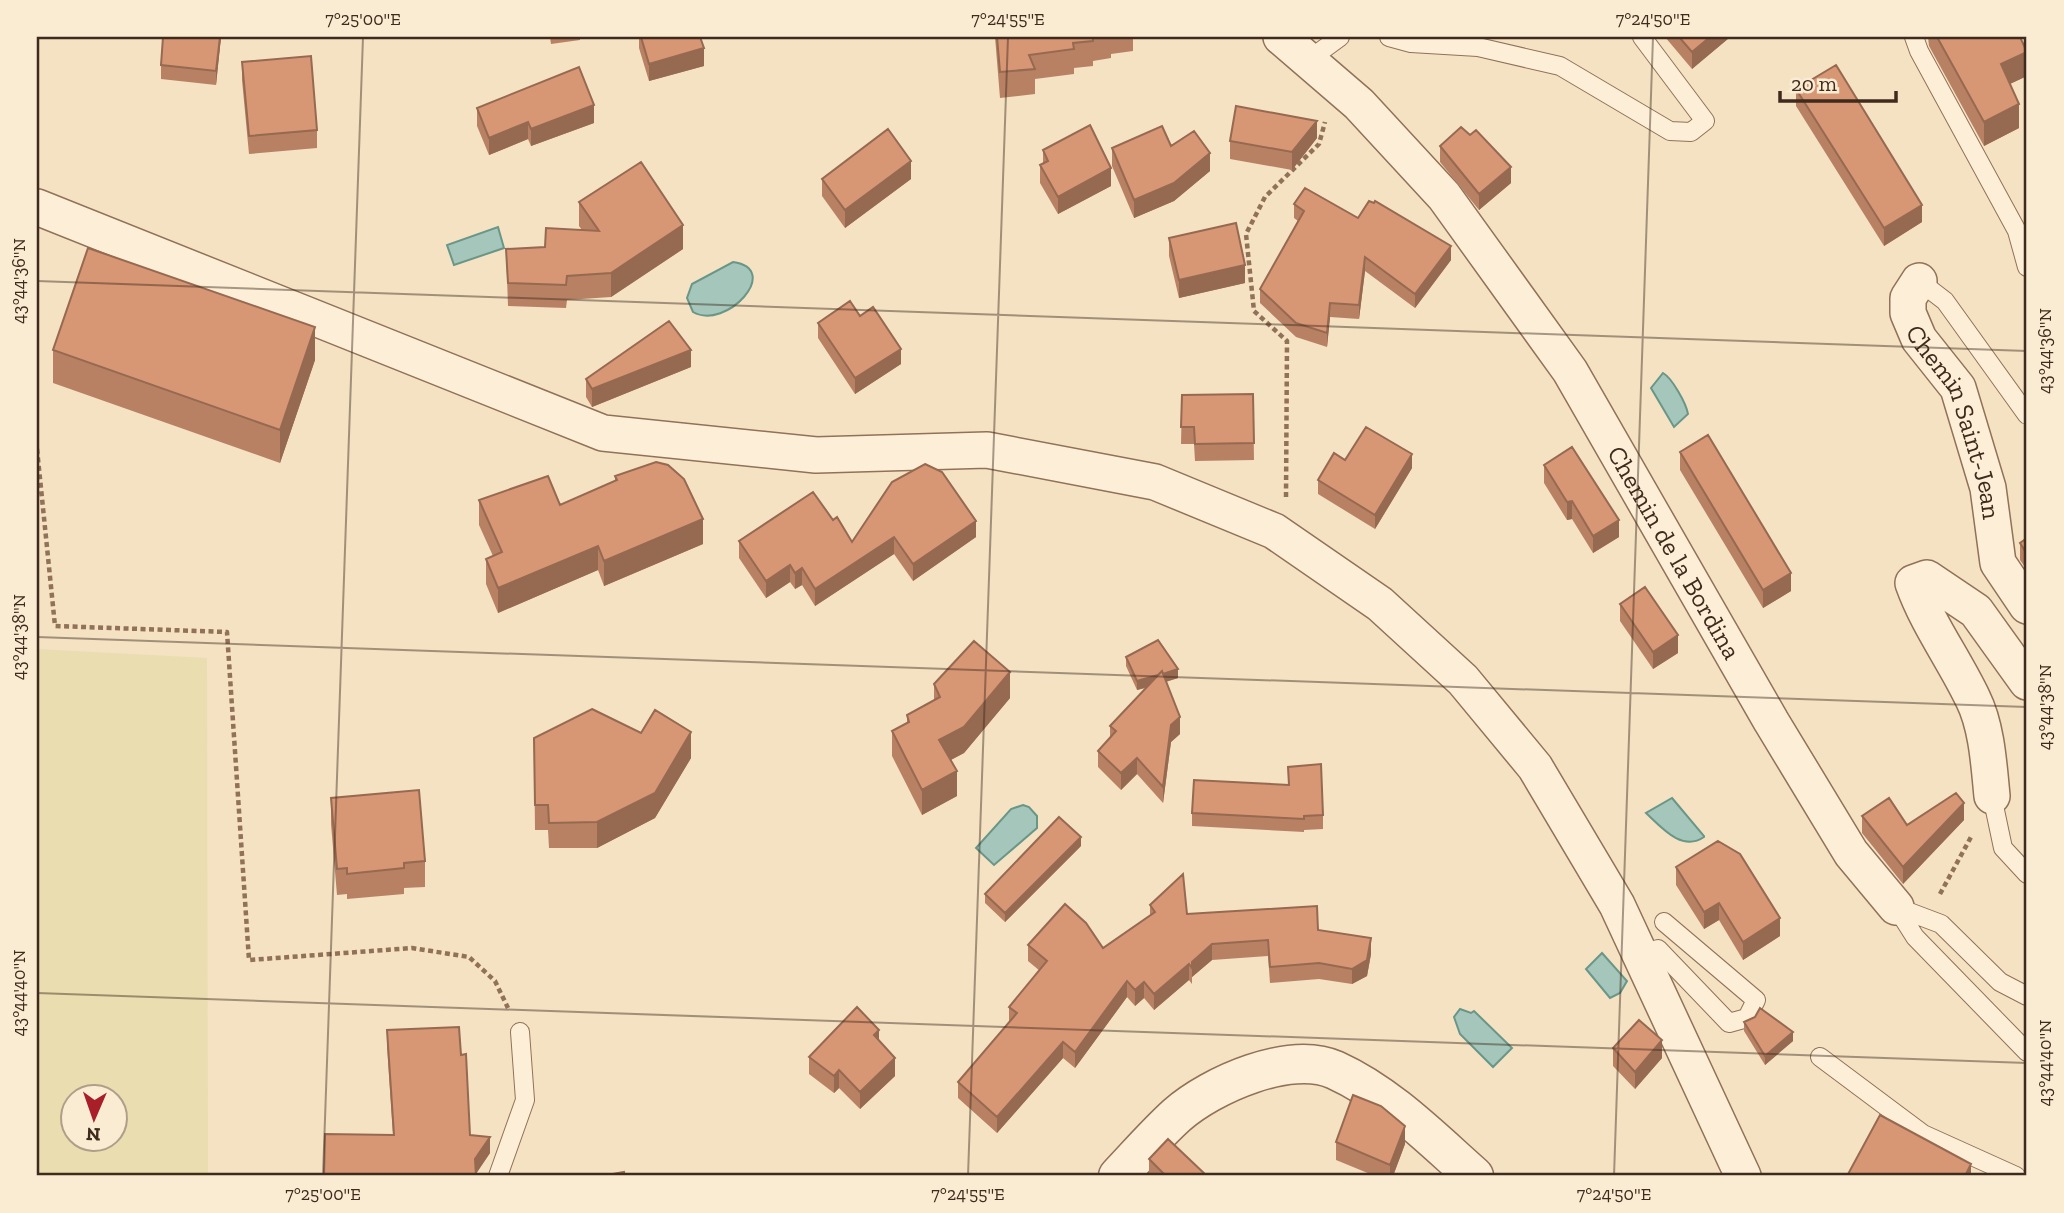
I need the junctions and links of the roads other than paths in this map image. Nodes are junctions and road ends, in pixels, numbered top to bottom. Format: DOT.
graph roads {
  1 [pos="1281,37"];
  2 [pos="1340,37"];
  3 [pos="1389,37"];
  4 [pos="1642,37"];
  5 [pos="1914,37"];
  6 [pos="1317,67"];
  7 [pos="37,207"];
  8 [pos="2027,267"];
  9 [pos="1919,281"];
  10 [pos="2027,415"];
  11 [pos="2027,606"];
  12 [pos="2027,682"];
  13 [pos="1992,796"];
  14 [pos="2027,874"];
  15 [pos="1912,913"];
  16 [pos="1664,922"];
  17 [pos="1642,955"];
  18 [pos="2027,996"];
  19 [pos="520,1032"];
  20 [pos="2027,1052"];
  21 [pos="1820,1057"];
  22 [pos="499,1176"];
  23 [pos="1118,1176"];
  24 [pos="1474,1176"];
  25 [pos="1743,1176"];
  26 [pos="2017,1176"];
  1 -- 6 [label="street, Chemin de la Bordina"];
  2 -- 6 [label="lane"];
  3 -- 4 [label="lane"];
  5 -- 8 [label="lane"];
  6 -- 15 [label="street, Chemin de la Bordina"];
  7 -- 17 [label="street"];
  9 -- 10 [label="lane, Chemin Saint-Jean"];
  9 -- 11 [label="street, Chemin Saint-Jean"];
  12 -- 13 [label="street"];
  13 -- 14 [label="lane"];
  15 -- 18 [label="lane"];
  15 -- 20 [label="lane, Chemin de la Bordina"];
  16 -- 17 [label="lane"];
  17 -- 25 [label="street"];
  19 -- 22 [label="lane"];
  21 -- 26 [label="lane"];
  23 -- 24 [label="street"];
}
